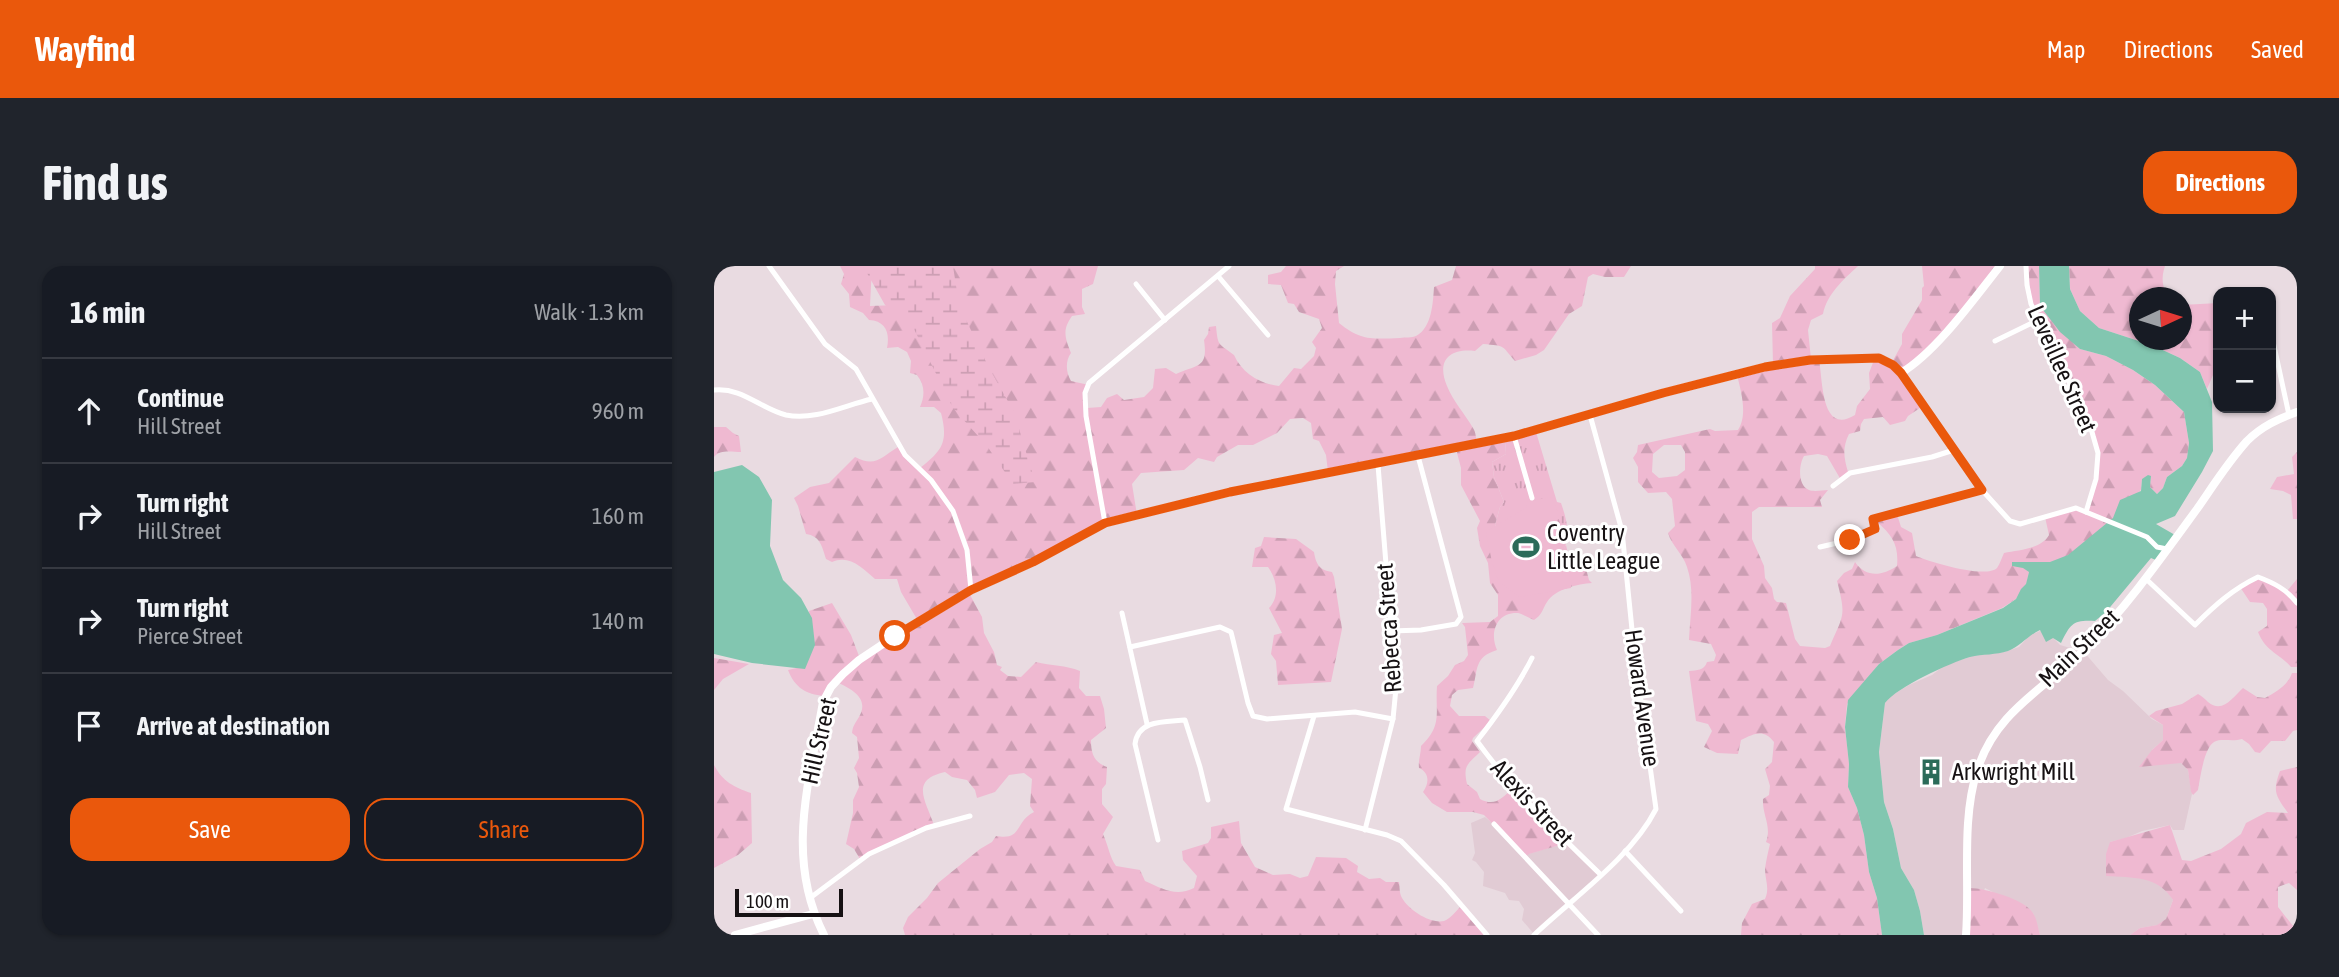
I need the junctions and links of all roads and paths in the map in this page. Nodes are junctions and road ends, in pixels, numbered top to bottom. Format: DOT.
graph roads {
  1 [pos="768,266"];
  2 [pos="1229,266"];
  3 [pos="2000,266"];
  4 [pos="2026,266"];
  5 [pos="1218,275"];
  6 [pos="1136,284"];
  7 [pos="1165,320"];
  8 [pos="2038,320"];
  9 [pos="1268,335"];
  10 [pos="1995,341"];
  11 [pos="2276,350"];
  12 [pos="1901,373"];
  13 [pos="714,390"];
  14 [pos="872,399"];
  15 [pos="2293,414"];
  16 [pos="1590,415"];
  17 [pos="1514,436"];
  18 [pos="1954,450"];
  19 [pos="1418,456"];
  20 [pos="1378,464"];
  21 [pos="1833,486"];
  22 [pos="1982,490"];
  23 [pos="1532,498"];
  24 [pos="2086,512"];
  25 [pos="1105,523"];
  26 [pos="1821,547"];
  27 [pos="2167,549"];
  28 [pos="2145,578"];
  29 [pos="971,590"];
  30 [pos="2297,603"];
  31 [pos="1122,612"];
  32 [pos="1391,631"];
  33 [pos="1130,647"];
  34 [pos="1532,658"];
  35 [pos="1314,716"];
  36 [pos="1393,719"];
  37 [pos="1147,724"];
  38 [pos="1208,800"];
  39 [pos="970,816"];
  40 [pos="1494,824"];
  41 [pos="1366,831"];
  42 [pos="1158,840"];
  43 [pos="1625,851"];
  44 [pos="1600,874"];
  45 [pos="809,898"];
  46 [pos="1568,904"];
  47 [pos="1681,911"];
  48 [pos="813,914"];
  49 [pos="735,935"];
  50 [pos="824,935"];
  51 [pos="1487,935"];
  52 [pos="1534,935"];
  53 [pos="1598,935"];
  54 [pos="1966,935"];
  1 -- 14 [label="street"];
  2 -- 5 [label="street"];
  3 -- 12 [label="street"];
  4 -- 8 [label="street, Leveillee Street"];
  5 -- 7 [label="street"];
  5 -- 9 [label="street"];
  6 -- 7 [label="street"];
  7 -- 25 [label="street"];
  8 -- 10 [label="street"];
  8 -- 24 [label="street, Leveillee Street"];
  11 -- 15 [label="street"];
  12 -- 16 [label="street, Hill Street"];
  12 -- 18 [label="street, Hill Street"];
  13 -- 14 [label="street"];
  14 -- 29 [label="street"];
  15 -- 27 [label="street, Main Street"];
  16 -- 17 [label="street, Hill Street"];
  16 -- 43 [label="street, Howard Avenue"];
  17 -- 19 [label="street, Hill Street"];
  17 -- 23 [label="street"];
  18 -- 21 [label="street"];
  18 -- 22 [label="street, Hill Street"];
  19 -- 20 [label="street, Hill Street"];
  19 -- 32 [label="street"];
  20 -- 25 [label="street, Hill Street"];
  20 -- 32 [label="street, Rebecca Street"];
  22 -- 24 [label="street, Hill Street"];
  22 -- 26 [label="street"];
  24 -- 27 [label="street"];
  25 -- 29 [label="street, Hill Street"];
  27 -- 28 [label="street, Main Street"];
  28 -- 30 [label="street"];
  28 -- 54 [label="street, Main Street"];
  29 -- 45 [label="street, Hill Street"];
  31 -- 33 [label="street"];
  32 -- 36 [label="street, Rebecca Street"];
  33 -- 35 [label="street"];
  33 -- 37 [label="street"];
  34 -- 44 [label="street, Alexis Street"];
  35 -- 36 [label="street"];
  35 -- 41 [label="street"];
  36 -- 41 [label="street, Rebecca Street"];
  37 -- 38 [label="street"];
  37 -- 42 [label="street"];
  39 -- 45 [label="street"];
  40 -- 46 [label="street"];
  41 -- 51 [label="street"];
  43 -- 44 [label="street, Howard Avenue"];
  43 -- 47 [label="street"];
  44 -- 46 [label="street, Howard Avenue"];
  45 -- 48 [label="street, Hill Street"];
  46 -- 52 [label="street, Howard Avenue"];
  46 -- 53 [label="street"];
  48 -- 49 [label="street"];
  48 -- 50 [label="street, Hill Street"];
}
